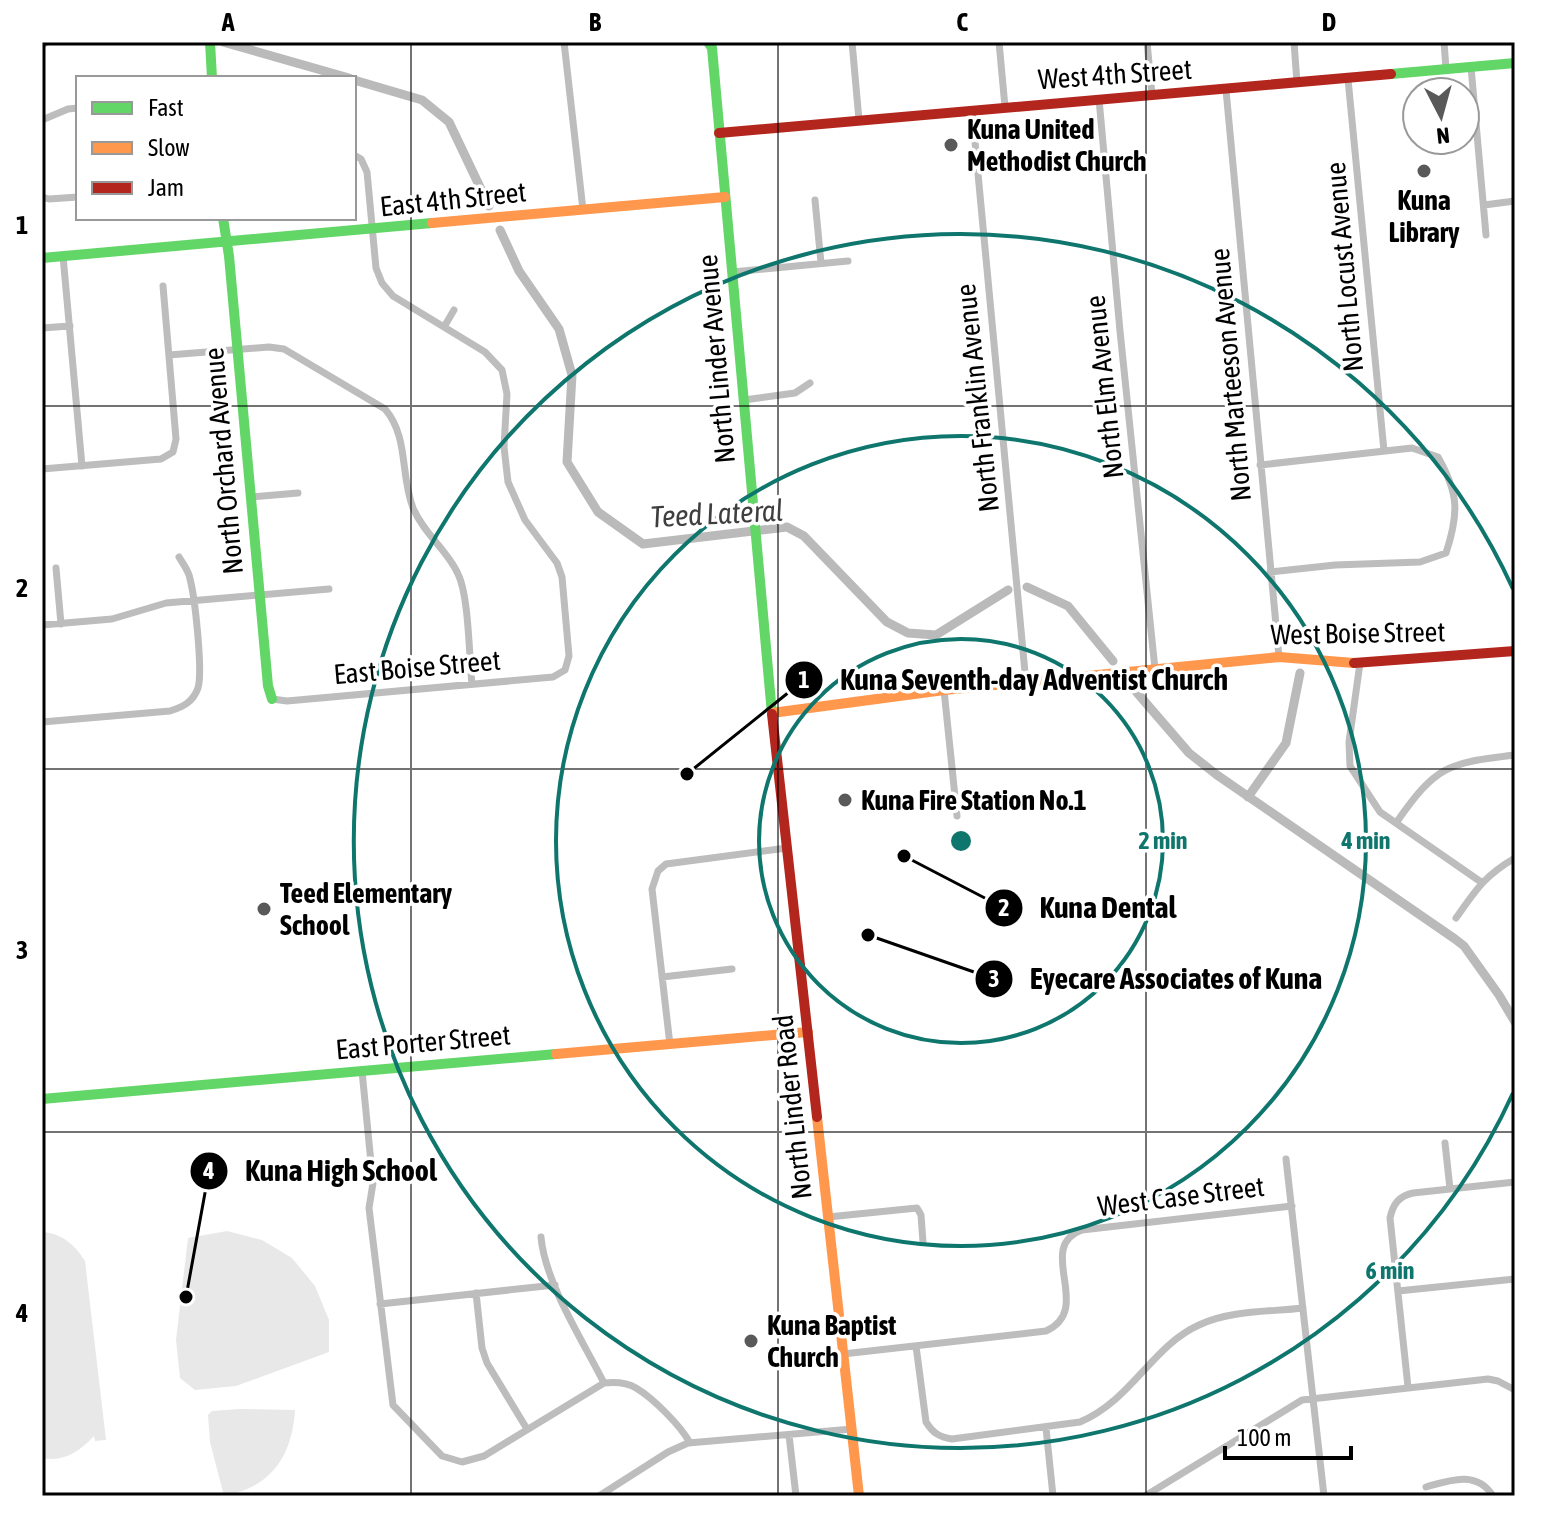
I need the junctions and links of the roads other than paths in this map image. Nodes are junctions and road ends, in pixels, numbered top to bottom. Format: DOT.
graph roads {
  1 [pos="210,42"];
  2 [pos="564,42"];
  3 [pos="852,42"];
  4 [pos="999,42"];
  5 [pos="1147,42"];
  6 [pos="1294,42"];
  7 [pos="1444,42"];
  8 [pos="712,44"];
  9 [pos="1515,63"];
  10 [pos="1471,67"];
  11 [pos="1446,69"];
  12 [pos="212,76"];
  13 [pos="1348,79"];
  14 [pos="1297,83"];
  15 [pos="1226,90"];
  16 [pos="1152,95"];
  17 [pos="1099,99"];
  18 [pos="1005,107"];
  19 [pos="76,108"];
  20 [pos="972,110"];
  21 [pos="42,120"];
  22 [pos="859,120"];
  23 [pos="719,133"];
  24 [pos="356,156"];
  25 [pos="42,197"];
  26 [pos="76,197"];
  27 [pos="725,197"];
  28 [pos="815,200"];
  29 [pos="1515,201"];
  30 [pos="1484,205"];
  31 [pos="583,210"];
  32 [pos="223,220"];
  33 [pos="373,230"];
  34 [pos="1486,235"];
  35 [pos="226,244"];
  36 [pos="63,256"];
  37 [pos="42,258"];
  38 [pos="848,261"];
  39 [pos="821,263"];
  40 [pos="732,272"];
  41 [pos="163,286"];
  42 [pos="454,310"];
  43 [pos="70,326"];
  44 [pos="444,327"];
  45 [pos="42,328"];
  46 [pos="236,350"];
  47 [pos="169,355"];
  48 [pos="810,383"];
  49 [pos="744,400"];
  50 [pos="1384,451"];
  51 [pos="1260,465"];
  52 [pos="82,466"];
  53 [pos="42,469"];
  54 [pos="298,493"];
  55 [pos="251,497"];
  56 [pos="179,557"];
  57 [pos="56,568"];
  58 [pos="1270,572"];
  59 [pos="329,589"];
  60 [pos="260,596"];
  61 [pos="193,601"];
  62 [pos="61,624"];
  63 [pos="42,625"];
  64 [pos="1515,651"];
  65 [pos="1279,657"];
  66 [pos="1360,663"];
  67 [pos="1155,669"];
  68 [pos="1026,683"];
  69 [pos="472,684"];
  70 [pos="944,690"];
  71 [pos="272,699"];
  72 [pos="772,713"];
  73 [pos="42,722"];
  74 [pos="1515,755"];
  75 [pos="957,816"];
  76 [pos="1396,823"];
  77 [pos="787,848"];
  78 [pos="1515,858"];
  79 [pos="1481,882"];
  80 [pos="1456,918"];
  81 [pos="732,969"];
  82 [pos="662,977"];
  83 [pos="808,1032"];
  84 [pos="670,1045"];
  85 [pos="362,1071"];
  86 [pos="42,1099"];
  87 [pos="1445,1143"];
  88 [pos="1286,1159"];
  89 [pos="1515,1182"];
  90 [pos="1450,1189"];
  91 [pos="1292,1206"];
  92 [pos="828,1217"];
  93 [pos="541,1237"];
  94 [pos="923,1242"];
  95 [pos="1515,1279"];
  96 [pos="555,1285"];
  97 [pos="1398,1291"];
  98 [pos="476,1293"];
  99 [pos="380,1304"];
  100 [pos="1303,1308"];
  101 [pos="916,1346"];
  102 [pos="843,1354"];
  103 [pos="604,1383"];
  104 [pos="1408,1387"];
  105 [pos="1515,1390"];
  106 [pos="1313,1398"];
  107 [pos="1046,1428"];
  108 [pos="527,1429"];
  109 [pos="852,1429"];
  110 [pos="789,1435"];
  111 [pos="690,1443"];
  112 [pos="1426,1487"];
  113 [pos="599,1496"];
  114 [pos="796,1496"];
  115 [pos="859,1496"];
  116 [pos="1053,1496"];
  117 [pos="1145,1496"];
  118 [pos="1324,1496"];
  119 [pos="1493,1496"];
  1 -- 12 [label="street"];
  2 -- 31 [label="street"];
  3 -- 22 [label="street"];
  4 -- 18 [label="street"];
  5 -- 16 [label="street"];
  6 -- 14 [label="street"];
  7 -- 11 [label="street"];
  8 -- 23 [label="street, North Linder Avenue"];
  9 -- 10 [label="street, West 4th Street"];
  10 -- 11 [label="street, West 4th Street"];
  10 -- 30 [label="street"];
  11 -- 13 [label="street, West 4th Street"];
  13 -- 14 [label="street, West 4th Street"];
  13 -- 50 [label="street, North Locust Avenue"];
  14 -- 15 [label="street, West 4th Street"];
  15 -- 16 [label="street, West 4th Street"];
  15 -- 51 [label="street, North Marteeson Avenue"];
  16 -- 17 [label="street, West 4th Street"];
  17 -- 18 [label="street, West 4th Street"];
  17 -- 67 [label="street, North Elm Avenue"];
  18 -- 20 [label="street, West 4th Street"];
  19 -- 21 [label="street"];
  20 -- 22 [label="street, West 4th Street"];
  20 -- 68 [label="street, North Franklin Avenue"];
  22 -- 23 [label="street, West 4th Street"];
  23 -- 27 [label="street, North Linder Avenue"];
  24 -- 33 [label="street"];
  25 -- 26 [label="street"];
  27 -- 31 [label="street, East 4th Street"];
  27 -- 40 [label="street, North Linder Avenue"];
  28 -- 39 [label="street"];
  29 -- 30 [label="street"];
  30 -- 34 [label="street"];
  31 -- 33 [label="street, East 4th Street"];
  32 -- 35 [label="street, North Orchard Avenue"];
  33 -- 35 [label="street, East 4th Street"];
  33 -- 44 [label="street"];
  35 -- 36 [label="street, East 4th Street"];
  35 -- 46 [label="street, North Orchard Avenue"];
  36 -- 37 [label="street, East 4th Street"];
  36 -- 43 [label="street"];
  38 -- 39 [label="street"];
  39 -- 40 [label="street"];
  40 -- 49 [label="street, North Linder Avenue"];
  41 -- 47 [label="street"];
  42 -- 44 [label="street"];
  43 -- 45 [label="street"];
  43 -- 52 [label="street"];
  44 -- 69 [label="street, East Boise Street"];
  46 -- 47 [label="street"];
  46 -- 55 [label="street, North Orchard Avenue"];
  46 -- 69 [label="street"];
  47 -- 52 [label="street"];
  48 -- 49 [label="street"];
  49 -- 72 [label="street, North Linder Avenue"];
  50 -- 51 [label="street"];
  50 -- 58 [label="street"];
  51 -- 58 [label="street, North Marteeson Avenue"];
  52 -- 53 [label="street"];
  54 -- 55 [label="street"];
  55 -- 60 [label="street, North Orchard Avenue"];
  56 -- 61 [label="street"];
  57 -- 62 [label="street"];
  58 -- 65 [label="street, North Marteeson Avenue"];
  59 -- 60 [label="street"];
  60 -- 61 [label="street"];
  60 -- 71 [label="street, North Orchard Avenue"];
  61 -- 62 [label="street"];
  61 -- 73 [label="street"];
  62 -- 63 [label="street"];
  64 -- 66 [label="street, West Boise Street"];
  65 -- 66 [label="street, West Boise Street"];
  65 -- 67 [label="street, West Boise Street"];
  66 -- 76 [label="street"];
  67 -- 68 [label="street, West Boise Street"];
  68 -- 70 [label="street, West Boise Street"];
  69 -- 71 [label="street, East Boise Street"];
  70 -- 72 [label="street, West Boise Street"];
  70 -- 75 [label="street"];
  72 -- 77 [label="street, North Linder Road"];
  74 -- 76 [label="street"];
  76 -- 79 [label="street"];
  77 -- 82 [label="street"];
  77 -- 83 [label="street, North Linder Road"];
  78 -- 79 [label="street"];
  79 -- 80 [label="street"];
  81 -- 82 [label="street"];
  82 -- 84 [label="street"];
  83 -- 84 [label="street, East Porter Street"];
  83 -- 92 [label="street, North Linder Road"];
  84 -- 85 [label="street, East Porter Street"];
  85 -- 86 [label="street, East Porter Street"];
  85 -- 99 [label="street"];
  87 -- 90 [label="street"];
  88 -- 91 [label="street"];
  89 -- 90 [label="street"];
  90 -- 97 [label="street"];
  91 -- 100 [label="street"];
  91 -- 101 [label="street, West Case Street"];
  92 -- 94 [label="street"];
  92 -- 102 [label="street, North Linder Road"];
  93 -- 96 [label="street"];
  95 -- 97 [label="street"];
  96 -- 98 [label="street"];
  96 -- 103 [label="street"];
  97 -- 104 [label="street"];
  98 -- 99 [label="street"];
  98 -- 108 [label="street"];
  99 -- 108 [label="street"];
  100 -- 106 [label="street"];
  100 -- 107 [label="street"];
  101 -- 102 [label="street"];
  101 -- 107 [label="street"];
  102 -- 109 [label="street, North Linder Road"];
  103 -- 108 [label="street"];
  103 -- 111 [label="street"];
  104 -- 105 [label="street"];
  104 -- 106 [label="street"];
  106 -- 117 [label="street"];
  106 -- 118 [label="street"];
  107 -- 116 [label="street"];
  109 -- 110 [label="street"];
  109 -- 115 [label="street, North Linder Road"];
  110 -- 111 [label="street"];
  110 -- 114 [label="street"];
  111 -- 113 [label="street"];
  112 -- 119 [label="street"];
}
